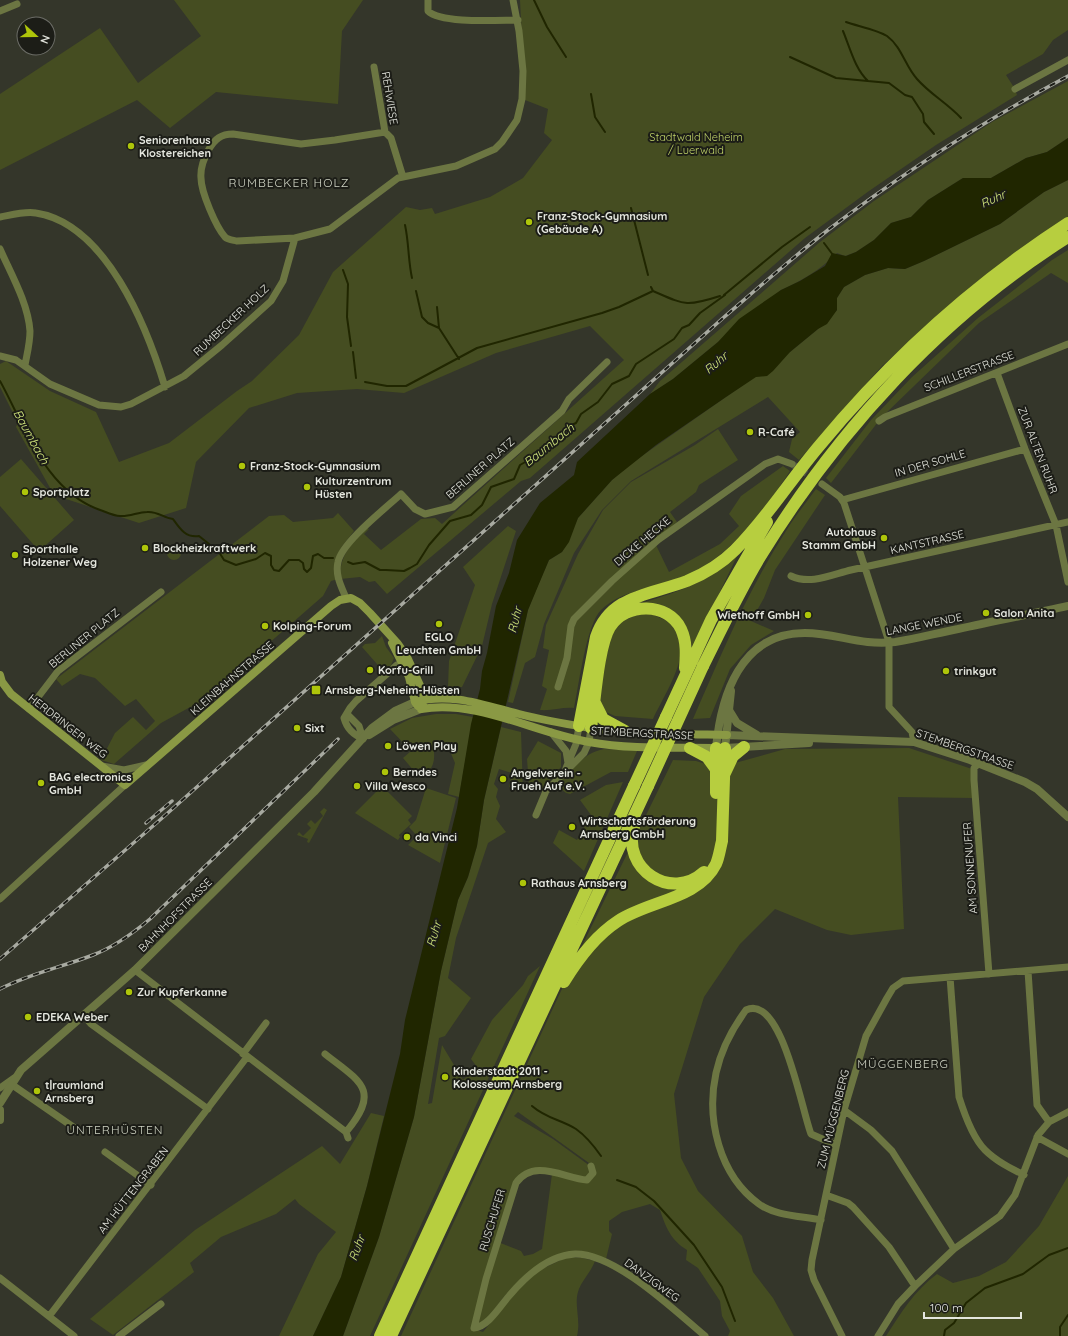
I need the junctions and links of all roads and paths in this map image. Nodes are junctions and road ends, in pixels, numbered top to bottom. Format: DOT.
graph roads {
  1 [pos="428,0"];
  2 [pos="513,0"];
  3 [pos="17,4"];
  4 [pos="0,11"];
  5 [pos="518,20"];
  6 [pos="1068,60"];
  7 [pos="374,66"];
  8 [pos="1015,89"];
  9 [pos="385,132"];
  10 [pos="403,177"];
  11 [pos="0,217"];
  12 [pos="1068,223"];
  13 [pos="1068,237"];
  14 [pos="295,238"];
  15 [pos="0,249"];
  16 [pos="1068,344"];
  17 [pos="0,356"];
  18 [pos="607,362"];
  19 [pos="25,365"];
  20 [pos="997,372"];
  21 [pos="165,387"];
  22 [pos="879,421"];
  23 [pos="1025,449"];
  24 [pos="792,464"];
  25 [pos="822,484"];
  26 [pos="787,489"];
  27 [pos="842,500"];
  28 [pos="1068,522"];
  29 [pos="1056,525"];
  30 [pos="865,567"];
  31 [pos="791,576"];
  32 [pos="1068,582"];
  33 [pos="161,592"];
  34 [pos="346,598"];
  35 [pos="1068,606"];
  36 [pos="385,630"];
  37 [pos="889,642"];
  38 [pos="397,665"];
  39 [pos="684,678"];
  40 [pos="1,679"];
  41 [pos="732,682"];
  42 [pos="558,687"];
  43 [pos="427,699"];
  44 [pos="415,702"];
  45 [pos="595,703"];
  46 [pos="424,708"];
  47 [pos="29,709"];
  48 [pos="729,710"];
  49 [pos="346,716"];
  50 [pos="513,717"];
  51 [pos="578,726"];
  52 [pos="591,728"];
  53 [pos="625,731"];
  54 [pos="551,732"];
  55 [pos="717,735"];
  56 [pos="727,735"];
  57 [pos="759,737"];
  58 [pos="363,739"];
  59 [pos="576,739"];
  60 [pos="841,741"];
  61 [pos="589,742"];
  62 [pos="914,742"];
  63 [pos="690,748"];
  64 [pos="721,748"];
  65 [pos="744,748"];
  66 [pos="979,763"];
  67 [pos="568,764"];
  68 [pos="148,765"];
  69 [pos="102,766"];
  70 [pos="565,772"];
  71 [pos="720,772"];
  72 [pos="126,785"];
  73 [pos="647,788"];
  74 [pos="536,815"];
  75 [pos="1068,817"];
  76 [pos="0,899"];
  77 [pos="1068,967"];
  78 [pos="135,970"];
  79 [pos="1028,972"];
  80 [pos="989,974"];
  81 [pos="950,977"];
  82 [pos="84,1016"];
  83 [pos="266,1023"];
  84 [pos="533,1035"];
  85 [pos="325,1054"];
  86 [pos="245,1055"];
  87 [pos="13,1080"];
  88 [pos="0,1088"];
  89 [pos="0,1103"];
  90 [pos="208,1108"];
  91 [pos="0,1110"];
  92 [pos="844,1110"];
  93 [pos="1068,1112"];
  94 [pos="0,1120"];
  95 [pos="1049,1122"];
  96 [pos="80,1131"];
  97 [pos="1037,1137"];
  98 [pos="836,1145"];
  99 [pos="105,1152"];
  100 [pos="1068,1154"];
  101 [pos="591,1166"];
  102 [pos="1024,1175"];
  103 [pos="151,1185"];
  104 [pos="826,1195"];
  105 [pos="821,1220"];
  106 [pos="954,1249"];
  107 [pos="0,1278"];
  108 [pos="915,1286"];
  109 [pos="161,1304"];
  110 [pos="50,1316"];
  111 [pos="484,1324"];
  112 [pos="74,1336"];
  113 [pos="119,1336"];
  114 [pos="380,1336"];
  115 [pos="391,1336"];
  116 [pos="705,1336"];
  117 [pos="842,1336"];
  118 [pos="878,1336"];
  1 -- 5 [label="street"];
  2 -- 5 [label="street"];
  3 -- 4 [label="street"];
  5 -- 10 [label="street"];
  6 -- 8 [label="street"];
  7 -- 9 [label="street, REHWIESE"];
  9 -- 10 [label="street, REHWIESE"];
  9 -- 14 [label="street"];
  10 -- 14 [label="street"];
  11 -- 21 [label="street"];
  12 -- 26 [label="highway"];
  13 -- 73 [label="highway, bridge"];
  14 -- 21 [label="street, RUMBECKER HOLZ"];
  15 -- 19 [label="street"];
  16 -- 20 [label="street, SCHILLERSTRASSE"];
  17 -- 19 [label="street, RUMBECKER HOLZ"];
  18 -- 34 [label="street, BERLINER PLATZ"];
  19 -- 21 [label="street, RUMBECKER HOLZ"];
  20 -- 22 [label="street, SCHILLERSTRASSE"];
  20 -- 23 [label="street, ZUR ALTEN RUHR"];
  23 -- 27 [label="street, IN DER SOHLE"];
  23 -- 29 [label="street, ZUR ALTEN RUHR"];
  24 -- 42 [label="street, DICKE HECKE"];
  25 -- 27 [label="street"];
  26 -- 39 [label="highway"];
  26 -- 51 [label="highway"];
  27 -- 30 [label="street"];
  28 -- 29 [label="street, KANTSTRASSE"];
  29 -- 30 [label="street, KANTSTRASSE"];
  29 -- 32 [label="street, ZUR ALTEN RUHR"];
  30 -- 31 [label="street, KANTSTRASSE"];
  30 -- 37 [label="street"];
  33 -- 47 [label="street, BERLINER PLATZ"];
  34 -- 36 [label="main road"];
  34 -- 68 [label="main road, KLEINBAHNSTRASSE"];
  35 -- 37 [label="street, LANGE WENDE"];
  36 -- 43 [label="main road"];
  36 -- 44 [label="main road"];
  37 -- 41 [label="street, LANGE WENDE"];
  37 -- 62 [label="street"];
  38 -- 49 [label="street"];
  39 -- 45 [label="highway"];
  39 -- 114 [label="highway, bridge"];
  40 -- 47 [label="main road, HERDRINGER WEG"];
  41 -- 48 [label="street, LANGE WENDE"];
  41 -- 55 [label="street, LANGE WENDE"];
  43 -- 44 [label="main road, BAHNHOFSTRASSE"];
  43 -- 46 [label="main road"];
  43 -- 50 [label="main road, STEMBERGSTRASSE"];
  44 -- 46 [label="main road"];
  44 -- 58 [label="street, BAHNHOFSTRASSE"];
  45 -- 52 [label="highway"];
  45 -- 53 [label="highway"];
  46 -- 50 [label="main road, STEMBERGSTRASSE"];
  46 -- 58 [label="street, BAHNHOFSTRASSE"];
  47 -- 69 [label="main road, HERDRINGER WEG"];
  48 -- 56 [label="street, LANGE WENDE"];
  48 -- 57 [label="street"];
  49 -- 58 [label="street"];
  49 -- 58 [label="street"];
  50 -- 51 [label="main road, STEMBERGSTRASSE"];
  50 -- 54 [label="main road, STEMBERGSTRASSE"];
  51 -- 52 [label="main road, STEMBERGSTRASSE"];
  51 -- 59 [label="street"];
  52 -- 53 [label="main road, STEMBERGSTRASSE"];
  52 -- 61 [label="street"];
  53 -- 55 [label="main road, STEMBERGSTRASSE"];
  54 -- 59 [label="main road, STEMBERGSTRASSE"];
  54 -- 67 [label="street"];
  55 -- 56 [label="main road, STEMBERGSTRASSE"];
  55 -- 64 [label="street, LANGE WENDE"];
  56 -- 57 [label="street, STEMBERGSTRASSE"];
  56 -- 64 [label="street, LANGE WENDE"];
  57 -- 60 [label="street, STEMBERGSTRASSE"];
  58 -- 78 [label="street, BAHNHOFSTRASSE"];
  59 -- 61 [label="main road, STEMBERGSTRASSE"];
  59 -- 67 [label="street"];
  60 -- 62 [label="street, STEMBERGSTRASSE"];
  60 -- 65 [label="street, STEMBERGSTRASSE"];
  61 -- 63 [label="main road, STEMBERGSTRASSE"];
  61 -- 70 [label="street"];
  62 -- 66 [label="street, STEMBERGSTRASSE"];
  63 -- 64 [label="main road, STEMBERGSTRASSE"];
  63 -- 71 [label="highway"];
  64 -- 65 [label="street, STEMBERGSTRASSE"];
  64 -- 71 [label="highway"];
  65 -- 71 [label="highway"];
  66 -- 75 [label="street, STEMBERGSTRASSE"];
  66 -- 80 [label="street, AM SONNENUFER"];
  67 -- 70 [label="street"];
  68 -- 69 [label="street, KLEINBAHNSTRASSE"];
  68 -- 72 [label="main road, KLEINBAHNSTRASSE"];
  69 -- 72 [label="main road, HERDRINGER WEG"];
  70 -- 74 [label="street"];
  71 -- 73 [label="highway"];
  71 -- 84 [label="highway"];
  72 -- 76 [label="street, KLEINBAHNSTRASSE"];
  73 -- 84 [label="highway"];
  77 -- 79 [label="street, ZUM MÜGGENBERG"];
  78 -- 82 [label="street, BAHNHOFSTRASSE"];
  78 -- 86 [label="street"];
  79 -- 80 [label="street, ZUM MÜGGENBERG"];
  79 -- 95 [label="street"];
  80 -- 81 [label="street, ZUM MÜGGENBERG"];
  81 -- 92 [label="street, ZUM MÜGGENBERG"];
  81 -- 102 [label="street"];
  82 -- 87 [label="street, BAHNHOFSTRASSE"];
  82 -- 90 [label="street"];
  83 -- 86 [label="street, AM HÜTTENGRABEN"];
  84 -- 115 [label="highway"];
  85 -- 86 [label="street"];
  86 -- 90 [label="street, AM HÜTTENGRABEN"];
  87 -- 88 [label="street"];
  87 -- 89 [label="street, BAHNHOFSTRASSE"];
  87 -- 96 [label="street"];
  90 -- 103 [label="street, AM HÜTTENGRABEN"];
  91 -- 94 [label="street"];
  92 -- 98 [label="street, ZUM MÜGGENBERG"];
  92 -- 106 [label="street"];
  93 -- 95 [label="street"];
  95 -- 97 [label="street"];
  97 -- 100 [label="street"];
  97 -- 102 [label="street"];
  98 -- 104 [label="street, ZUM MÜGGENBERG"];
  98 -- 105 [label="street"];
  99 -- 103 [label="street"];
  101 -- 111 [label="street, RUSCHUFER"];
  102 -- 106 [label="street"];
  103 -- 110 [label="street, AM HÜTTENGRABEN"];
  104 -- 105 [label="street, ZUM MÜGGENBERG"];
  104 -- 108 [label="street"];
  105 -- 117 [label="street, ZUM MÜGGENBERG"];
  106 -- 108 [label="street"];
  107 -- 110 [label="street"];
  108 -- 118 [label="street"];
  109 -- 113 [label="street"];
  110 -- 112 [label="street"];
  111 -- 116 [label="street, DANZIGWEG"];
}
